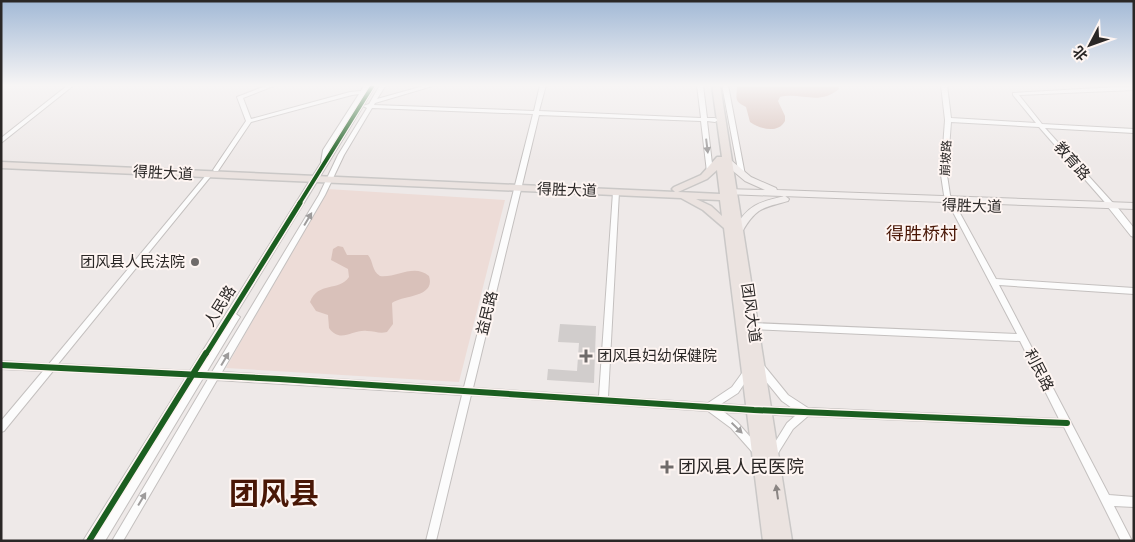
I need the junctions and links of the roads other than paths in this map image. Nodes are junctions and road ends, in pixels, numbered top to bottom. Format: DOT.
graph roads {
  1 [pos="40,110"];
  2 [pos="245,110"];
  3 [pos="291,110"];
  4 [pos="351,110"];
  5 [pos="357,110"];
  6 [pos="365,110"];
  7 [pos="479,110"];
  8 [pos="707,110"];
  9 [pos="709,110"];
  10 [pos="719,110"];
  11 [pos="730,110"];
  12 [pos="947,110"];
  13 [pos="1028,110"];
  14 [pos="536,113"];
  15 [pos="709,120"];
  16 [pos="948,120"];
  17 [pos="249,121"];
  18 [pos="1041,126"];
  19 [pos="1134,131"];
  20 [pos="1,141"];
  21 [pos="1,160"];
  22 [pos="324,162"];
  23 [pos="724,162"];
  24 [pos="1,165"];
  25 [pos="213,172"];
  26 [pos="710,172"];
  27 [pos="742,175"];
  28 [pos="322,177"];
  29 [pos="519,185"];
  30 [pos="616,192"];
  31 [pos="676,192"];
  32 [pos="729,194"];
  33 [pos="784,196"];
  34 [pos="950,202"];
  35 [pos="1134,206"];
  36 [pos="1113,208"];
  37 [pos="1134,211"];
  38 [pos="734,229"];
  39 [pos="1134,234"];
  40 [pos="994,282"];
  41 [pos="1134,291"];
  42 [pos="753,326"];
  43 [pos="1023,338"];
  44 [pos="1,365"];
  45 [pos="51,367"];
  46 [pos="754,368"];
  47 [pos="196,375"];
  48 [pos="215,376"];
  49 [pos="468,391"];
  50 [pos="603,400"];
  51 [pos="709,407"];
  52 [pos="760,410"];
  53 [pos="806,412"];
  54 [pos="1066,423"];
  55 [pos="1,428"];
  56 [pos="766,455"];
  57 [pos="1106,500"];
  58 [pos="1134,502"];
  59 [pos="89,541"];
  60 [pos="98,541"];
  61 [pos="117,541"];
  62 [pos="431,541"];
  63 [pos="771,541"];
  64 [pos="784,541"];
  65 [pos="1126,541"];
  1 -- 20 [label="street"];
  2 -- 17 [label="street"];
  3 -- 17 [label="street"];
  4 -- 22 [label="street"];
  5 -- 22 [label="street, 人民路"];
  6 -- 28 [label="street, 人民路"];
  7 -- 14 [label="street"];
  8 -- 15 [label="street"];
  9 -- 15 [label="main road, 团风大道"];
  10 -- 23 [label="main road, 团风大道"];
  11 -- 27 [label="street"];
  12 -- 16 [label="street, 崩坡路"];
  13 -- 18 [label="street, 教育路"];
  14 -- 15 [label="street"];
  14 -- 29 [label="street, 益民路"];
  15 -- 23 [label="main road, 团风大道"];
  15 -- 26 [label="street, one-way"];
  16 -- 18 [label="street"];
  16 -- 34 [label="street, 崩坡路"];
  17 -- 25 [label="street"];
  18 -- 19 [label="street"];
  18 -- 36 [label="street, 教育路"];
  21 -- 25 [label="main road, 得胜大道"];
  22 -- 28 [label="street, 人民路"];
  23 -- 26 [label="main road"];
  23 -- 27 [label="main road"];
  23 -- 32 [label="main road, 团风大道"];
  24 -- 25 [label="main road, 得胜大道"];
  25 -- 28 [label="main road, 得胜大道"];
  25 -- 45 [label="street"];
  26 -- 31 [label="main road"];
  27 -- 33 [label="main road"];
  28 -- 29 [label="main road, 得胜大道"];
  28 -- 47 [label="street, 人民路"];
  48 -- 28 [label="street, one-way"];
  29 -- 30 [label="main road, 得胜大道"];
  29 -- 31 [label="main road, 得胜大道"];
  29 -- 49 [label="street, 益民路"];
  30 -- 31 [label="main road, 得胜大道"];
  30 -- 50 [label="street"];
  31 -- 32 [label="main road, 得胜大道"];
  31 -- 38 [label="main road"];
  32 -- 33 [label="main road, 得胜大道"];
  32 -- 38 [label="main road, 团风大道"];
  33 -- 34 [label="main road, 得胜大道"];
  33 -- 38 [label="main road"];
  34 -- 36 [label="main road, 得胜大道"];
  34 -- 40 [label="street, 利民路"];
  35 -- 36 [label="main road, 得胜大道"];
  36 -- 37 [label="main road, 得胜大道"];
  36 -- 39 [label="street"];
  38 -- 42 [label="main road, 团风大道"];
  38 -- 46 [label="main road, 团风大道"];
  40 -- 41 [label="street"];
  40 -- 43 [label="street, 利民路"];
  42 -- 43 [label="street"];
  42 -- 46 [label="main road, 团风大道"];
  43 -- 54 [label="street, 利民路"];
  44 -- 45 [label="street"];
  45 -- 47 [label="street"];
  45 -- 55 [label="street"];
  46 -- 51 [label="street"];
  46 -- 52 [label="main road, 团风大道"];
  46 -- 53 [label="street"];
  47 -- 48 [label="street"];
  47 -- 59 [label="street, 人民路"];
  47 -- 60 [label="street, 人民路"];
  48 -- 49 [label="street"];
  61 -- 48 [label="street, one-way"];
  49 -- 50 [label="street"];
  49 -- 62 [label="street, 益民路"];
  50 -- 51 [label="street"];
  51 -- 52 [label="street"];
  51 -- 56 [label="street, one-way"];
  52 -- 53 [label="street"];
  52 -- 56 [label="main road, 团风大道"];
  53 -- 54 [label="street"];
  53 -- 56 [label="street"];
  54 -- 57 [label="street, 利民路"];
  56 -- 63 [label="main road, 团风大道"];
  64 -- 56 [label="main road, 团风大道, one-way"];
  57 -- 58 [label="street"];
  57 -- 65 [label="street, 利民路"];
}
